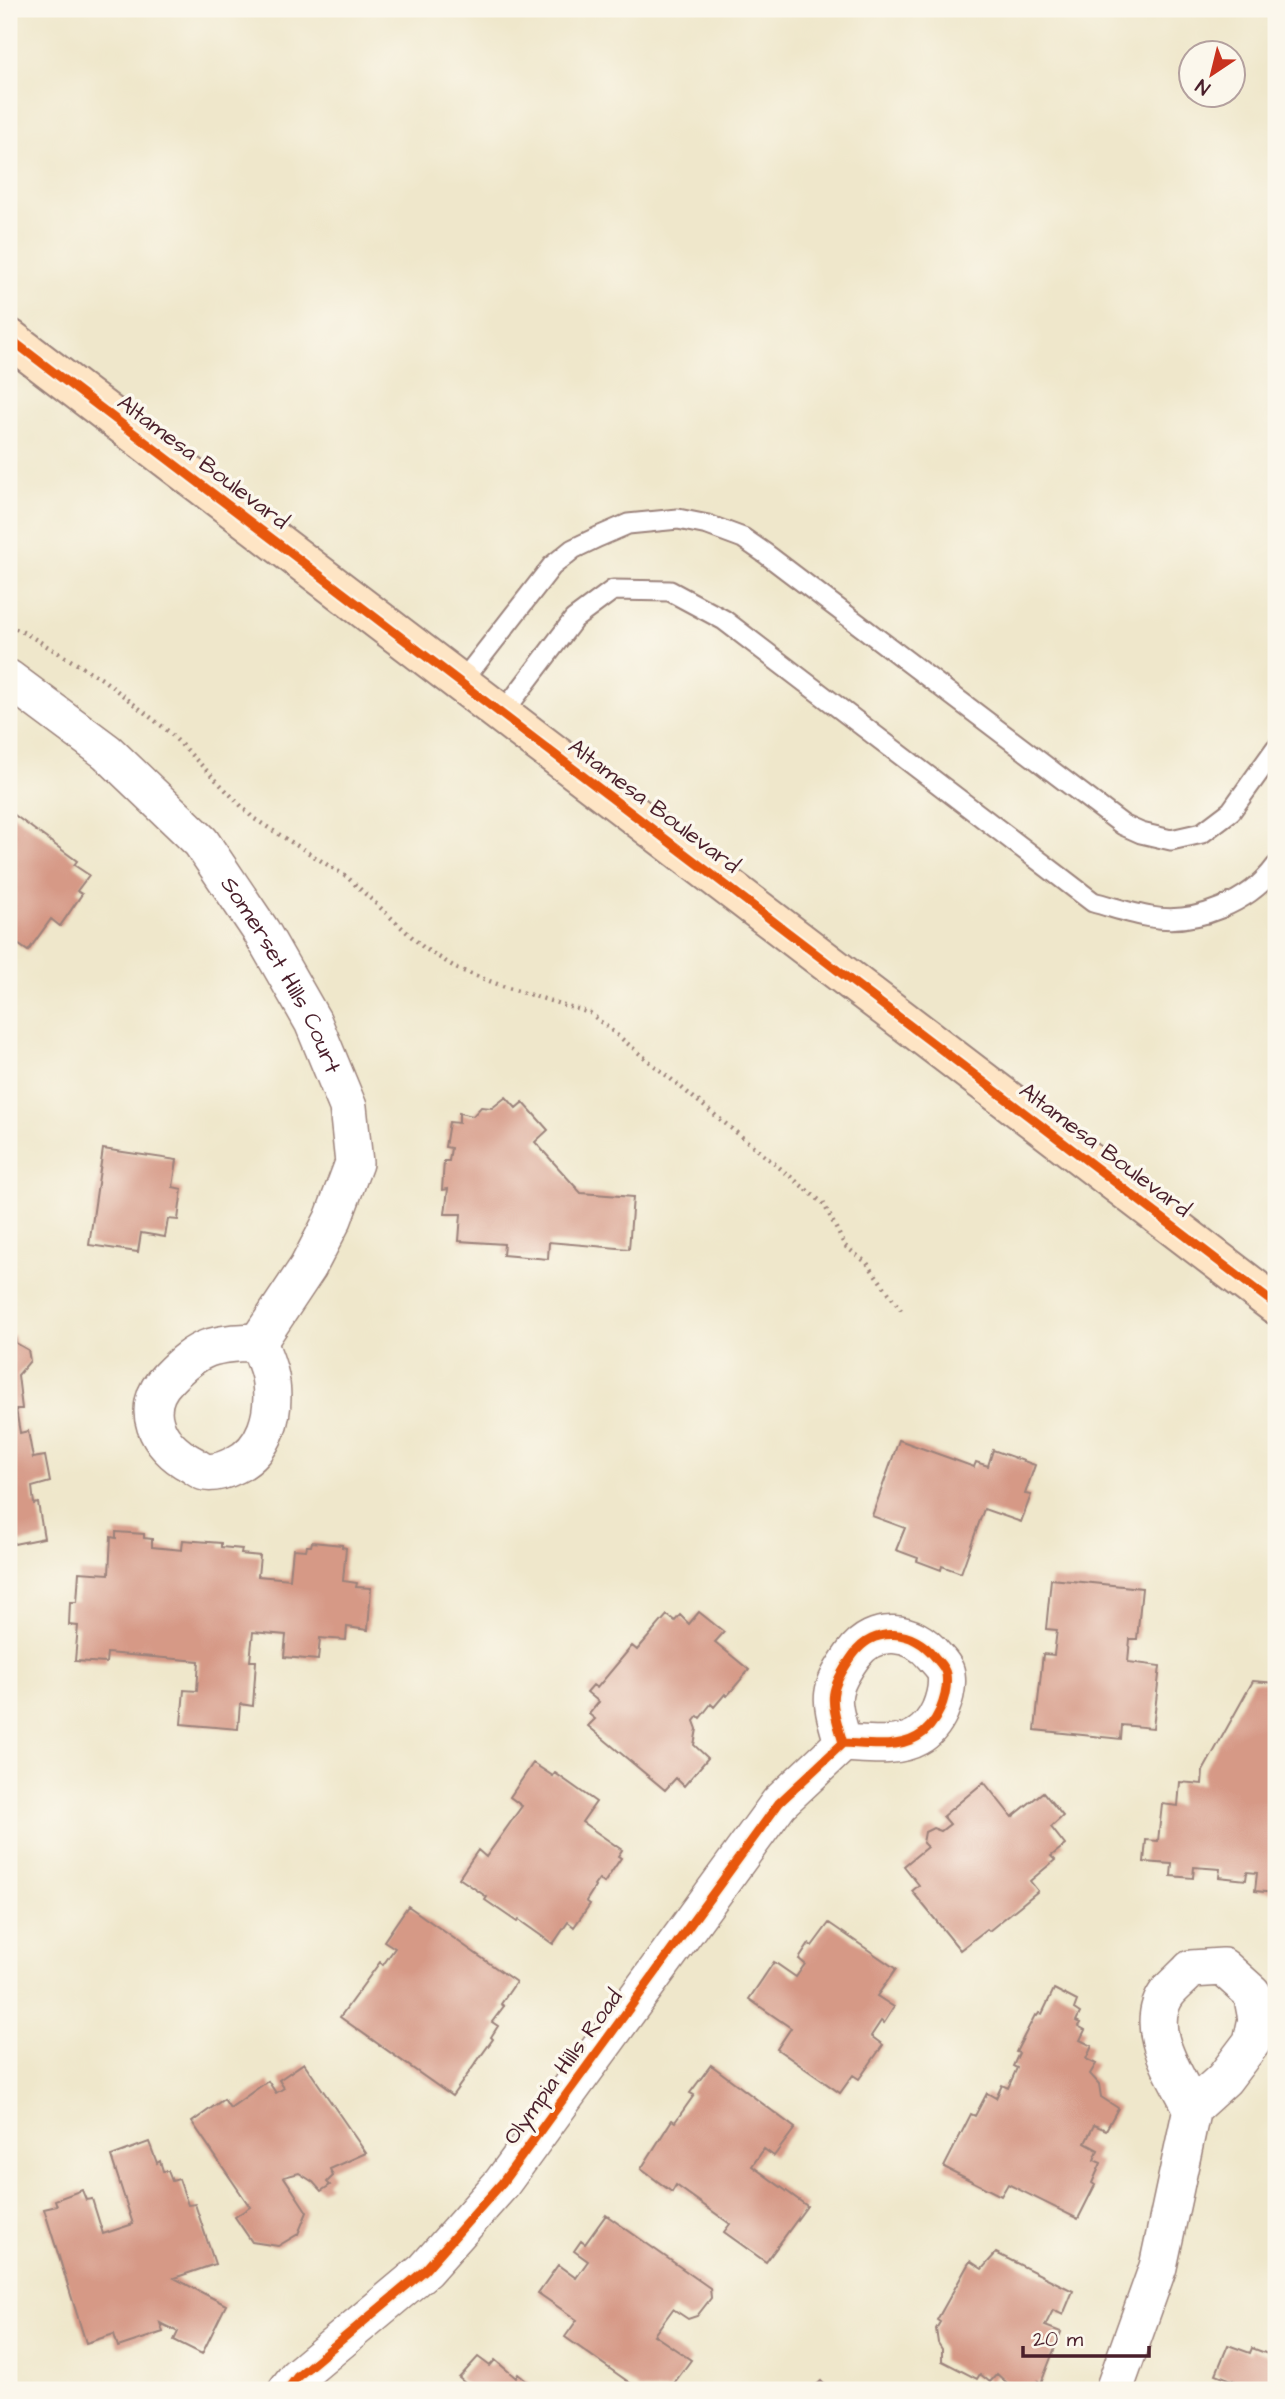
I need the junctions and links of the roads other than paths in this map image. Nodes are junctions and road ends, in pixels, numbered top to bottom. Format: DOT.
graph roads {
  1 [pos="9,338"];
  2 [pos="9,679"];
  3 [pos="461,682"];
  4 [pos="502,714"];
  5 [pos="1276,748"];
  6 [pos="1276,866"];
  7 [pos="1276,1305"];
  8 [pos="258,1342"];
  9 [pos="843,1743"];
  10 [pos="1192,2108"];
  11 [pos="287,2390"];
  12 [pos="1114,2390"];
  1 -- 3 [label="street, Altamesa Boulevard"];
  2 -- 8 [label="street, Somerset Hills Court"];
  3 -- 4 [label="street, Altamesa Boulevard"];
  3 -- 5 [label="lane"];
  4 -- 6 [label="lane"];
  4 -- 7 [label="street, Altamesa Boulevard"];
  9 -- 11 [label="street, Olympia Hills Road"];
  10 -- 12 [label="street"];
}
